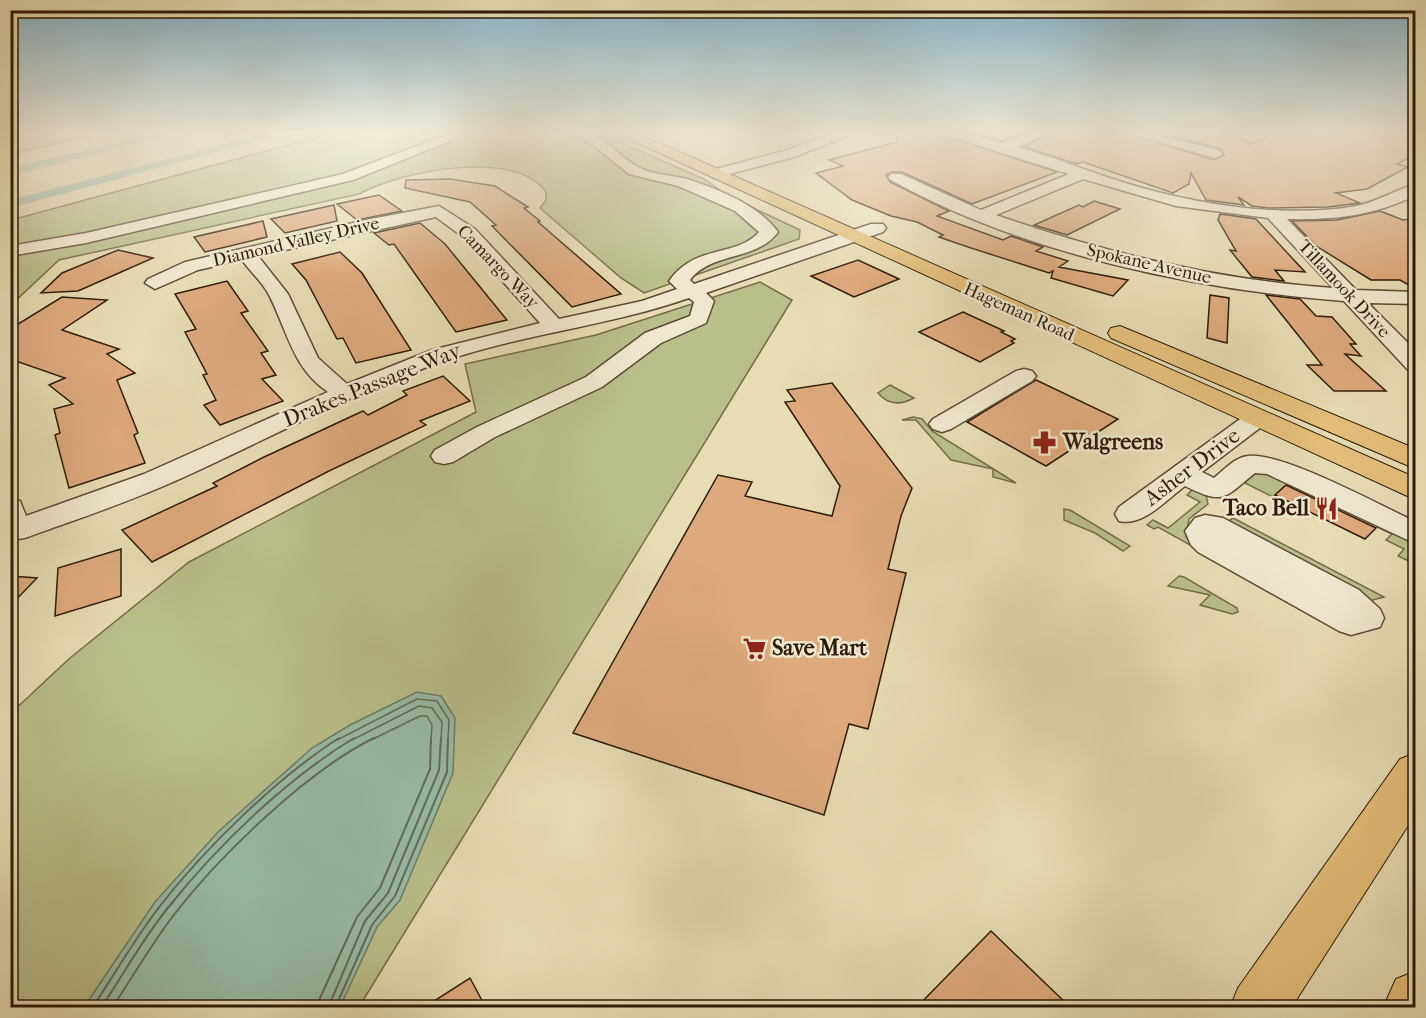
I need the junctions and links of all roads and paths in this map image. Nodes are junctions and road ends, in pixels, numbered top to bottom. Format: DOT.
graph roads {
  1 [pos="333,181"];
  2 [pos="673,181"];
  3 [pos="728,181"];
  4 [pos="767,181"];
  5 [pos="903,181"];
  6 [pos="1067,181"];
  7 [pos="1105,181"];
  8 [pos="1416,189"];
  9 [pos="439,211"];
  10 [pos="1273,214"];
  11 [pos="981,216"];
  12 [pos="877,228"];
  13 [pos="851,236"];
  14 [pos="10,251"];
  15 [pos="246,253"];
  16 [pos="155,283"];
  17 [pos="691,291"];
  18 [pos="1350,296"];
  19 [pos="1416,298"];
  20 [pos="555,327"];
  21 [pos="1066,333"];
  22 [pos="1416,364"];
  23 [pos="1024,376"];
  24 [pos="345,393"];
  25 [pos="1296,409"];
  26 [pos="1256,419"];
  27 [pos="942,424"];
  28 [pos="444,456"];
  29 [pos="1416,460"];
  30 [pos="1183,474"];
  31 [pos="1416,490"];
  32 [pos="1129,514"];
  33 [pos="13,519"];
  34 [pos="1416,534"];
  35 [pos="1416,773"];
  36 [pos="1416,999"];
  37 [pos="1258,1008"];
  38 [pos="1411,1008"];
  1 -- 14 [label="street"];
  2 -- 17 [label="street"];
  3 -- 13 [label="main road, Hageman Road"];
  4 -- 12 [label="main road, Hageman Road"];
  5 -- 11 [label="street, Spokane Avenue"];
  6 -- 11 [label="street"];
  7 -- 10 [label="street"];
  8 -- 10 [label="street"];
  9 -- 15 [label="street, Diamond Valley Drive"];
  9 -- 20 [label="street, Camargo Way"];
  10 -- 18 [label="street, Tillamook Drive"];
  11 -- 18 [label="street, Spokane Avenue"];
  12 -- 13 [label="street, Drakes Passage Way"];
  12 -- 25 [label="main road, Hageman Road"];
  13 -- 17 [label="street, Drakes Passage Way"];
  13 -- 21 [label="main road, Hageman Road"];
  15 -- 16 [label="street, Diamond Valley Drive"];
  15 -- 24 [label="street"];
  17 -- 20 [label="street, Drakes Passage Way"];
  17 -- 28 [label="street"];
  18 -- 19 [label="street, Spokane Avenue"];
  18 -- 22 [label="street, Tillamook Drive"];
  20 -- 24 [label="street, Drakes Passage Way"];
  21 -- 25 [label="main road"];
  21 -- 26 [label="main road, Hageman Road"];
  23 -- 27 [label="street"];
  24 -- 33 [label="street, Drakes Passage Way"];
  25 -- 29 [label="main road, Hageman Road"];
  26 -- 30 [label="street, Asher Drive"];
  26 -- 31 [label="main road, Hageman Road"];
  30 -- 32 [label="street, Asher Drive"];
  30 -- 34 [label="street"];
  35 -- 37 [label="main road"];
  36 -- 38 [label="main road"];
}
